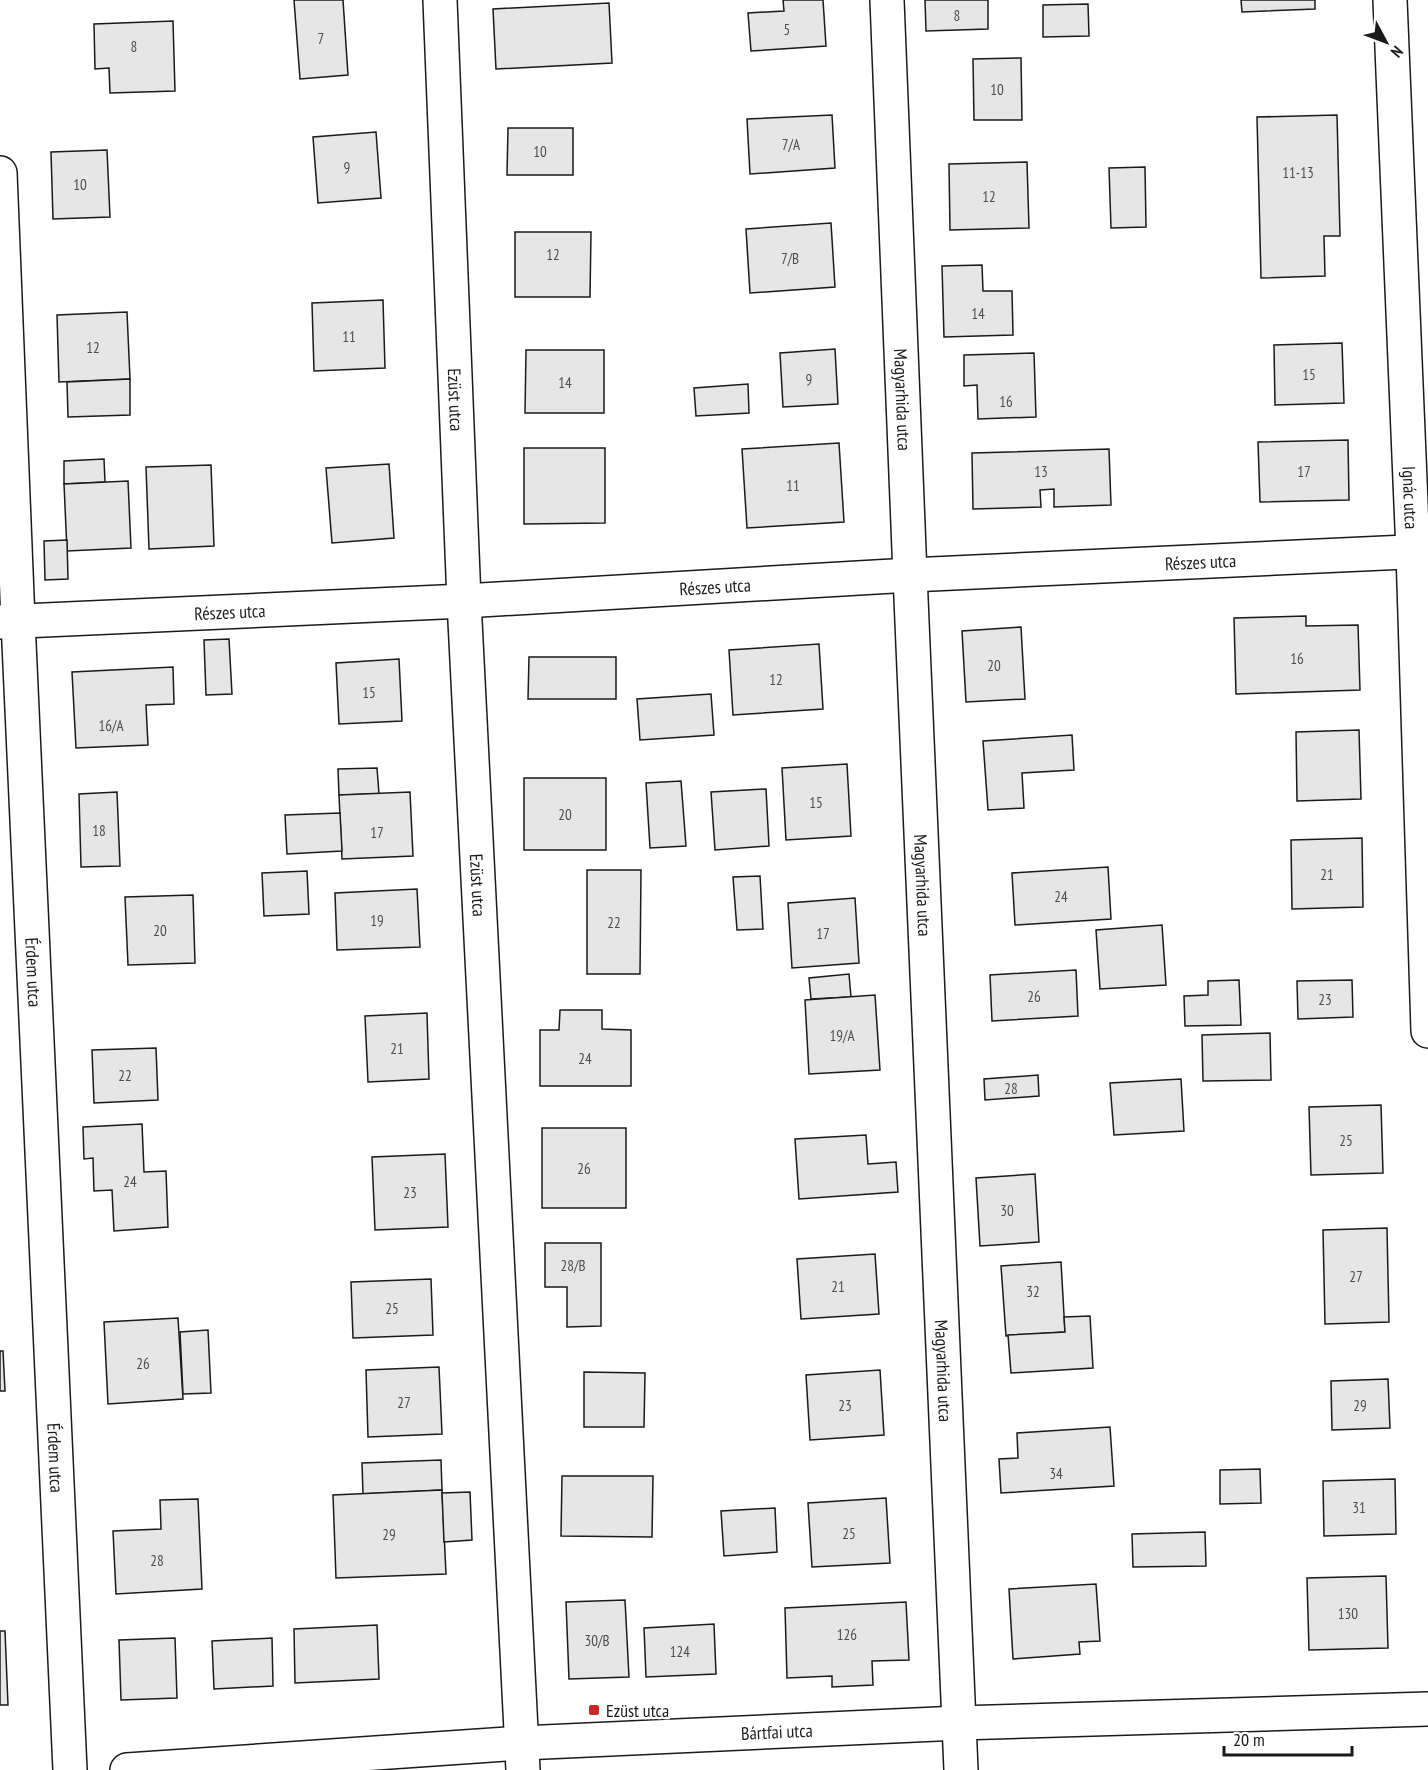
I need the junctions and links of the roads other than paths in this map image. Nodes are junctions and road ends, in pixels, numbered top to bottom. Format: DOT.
graph roads {
  1 [pos="440,0"];
  2 [pos="887,0"];
  3 [pos="1390,0"];
  4 [pos="0,173"];
  5 [pos="1420,552"];
  6 [pos="910,576"];
  7 [pos="464,601"];
  8 [pos="9,621"];
  9 [pos="1428,1031"];
  10 [pos="1428,1708"];
  11 [pos="959,1723"];
  12 [pos="522,1756"];
  13 [pos="70,1770"];
  14 [pos="127,1770"];
  15 [pos="961,1770"];
  1 -- 7 [label="street, Ezüst utca"];
  2 -- 6 [label="street, Magyarhida utca"];
  3 -- 5 [label="street, Ignác utca"];
  4 -- 8 [label="street, Érdem utca"];
  5 -- 6 [label="street, Részes utca"];
  5 -- 9 [label="street, Ignác utca"];
  6 -- 7 [label="street, Részes utca"];
  6 -- 11 [label="street, Magyarhida utca"];
  7 -- 8 [label="street, Részes utca"];
  7 -- 12 [label="street, Ezüst utca"];
  8 -- 13 [label="street, Érdem utca"];
  10 -- 11 [label="street, Bártfai utca"];
  11 -- 12 [label="street, Bártfai utca"];
  11 -- 15 [label="street, Magyarhida utca"];
  12 -- 14 [label="street, Bártfai utca"];
}
